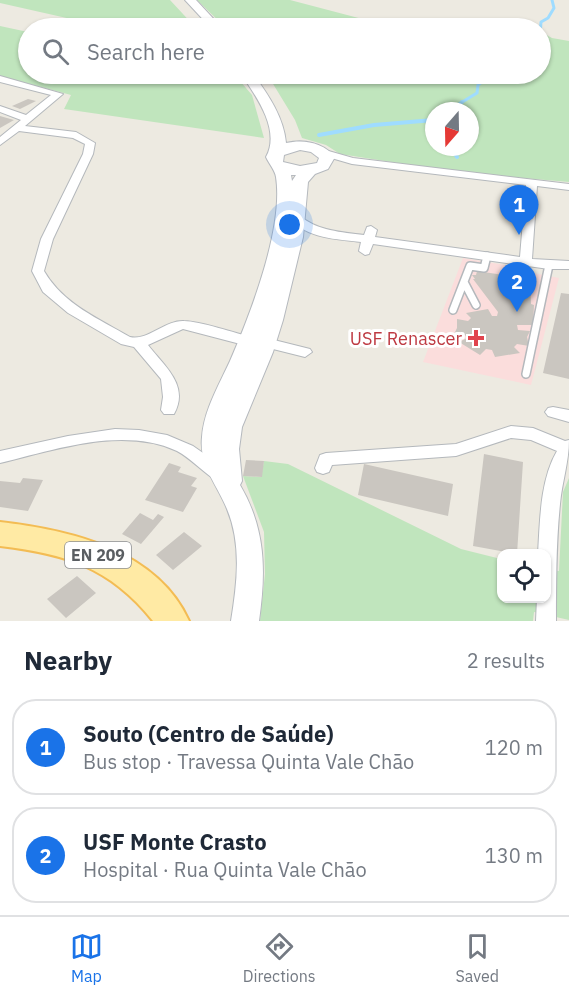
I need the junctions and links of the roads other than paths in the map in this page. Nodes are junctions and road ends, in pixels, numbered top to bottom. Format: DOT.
graph roads {
  1 [pos="180,0"];
  2 [pos="190,0"];
  3 [pos="197,18"];
  4 [pos="208,18"];
  5 [pos="0,79"];
  6 [pos="18,84"];
  7 [pos="19,84"];
  8 [pos="254,84"];
  9 [pos="264,84"];
  10 [pos="0,109"];
  11 [pos="28,119"];
  12 [pos="17,128"];
  13 [pos="0,142"];
  14 [pos="305,146"];
  15 [pos="277,159"];
  16 [pos="319,163"];
  17 [pos="532,183"];
  18 [pos="569,188"];
  19 [pos="296,218"];
  20 [pos="323,233"];
  21 [pos="292,246"];
  22 [pos="487,256"];
  23 [pos="526,262"];
  24 [pos="549,265"];
  25 [pos="569,265"];
  26 [pos="464,282"];
  27 [pos="476,304"];
  28 [pos="453,310"];
  29 [pos="257,342"];
  30 [pos="139,344"];
  31 [pos="305,352"];
  32 [pos="526,374"];
  33 [pos="230,384"];
  34 [pos="169,410"];
  35 [pos="553,412"];
  36 [pos="569,416"];
  37 [pos="181,447"];
  38 [pos="567,447"];
  39 [pos="0,457"];
  40 [pos="322,468"];
  41 [pos="226,483"];
  42 [pos="0,534"];
  43 [pos="244,616"];
  44 [pos="173,621"];
  45 [pos="546,621"];
  1 -- 3 [label="main road"];
  2 -- 4 [label="main road"];
  5 -- 6 [label="street"];
  7 -- 11 [label="street"];
  8 -- 15 [label="main road"];
  9 -- 14 [label="main road"];
  10 -- 11 [label="street"];
  11 -- 12 [label="street"];
  12 -- 13 [label="street"];
  12 -- 30 [label="street"];
  14 -- 15 [label="main road"];
  14 -- 16 [label="main road"];
  15 -- 16 [label="main road"];
  15 -- 29 [label="main road"];
  16 -- 17 [label="street"];
  16 -- 19 [label="main road"];
  17 -- 18 [label="street"];
  17 -- 23 [label="street"];
  19 -- 20 [label="street"];
  19 -- 21 [label="main road"];
  20 -- 21 [label="street"];
  20 -- 22 [label="street"];
  21 -- 29 [label="main road"];
  22 -- 23 [label="street"];
  22 -- 26 [label="lane"];
  23 -- 24 [label="street"];
  24 -- 25 [label="street"];
  24 -- 32 [label="lane"];
  26 -- 27 [label="lane"];
  26 -- 28 [label="lane"];
  29 -- 30 [label="street"];
  29 -- 31 [label="street"];
  29 -- 33 [label="main road"];
  29 -- 41 [label="main road"];
  30 -- 34 [label="street"];
  33 -- 37 [label="street"];
  33 -- 41 [label="main road"];
  35 -- 36 [label="street"];
  37 -- 39 [label="street"];
  37 -- 41 [label="street"];
  38 -- 40 [label="street"];
  38 -- 45 [label="street"];
  41 -- 43 [label="main road"];
  42 -- 44 [label="main road, EN 209"];
}
